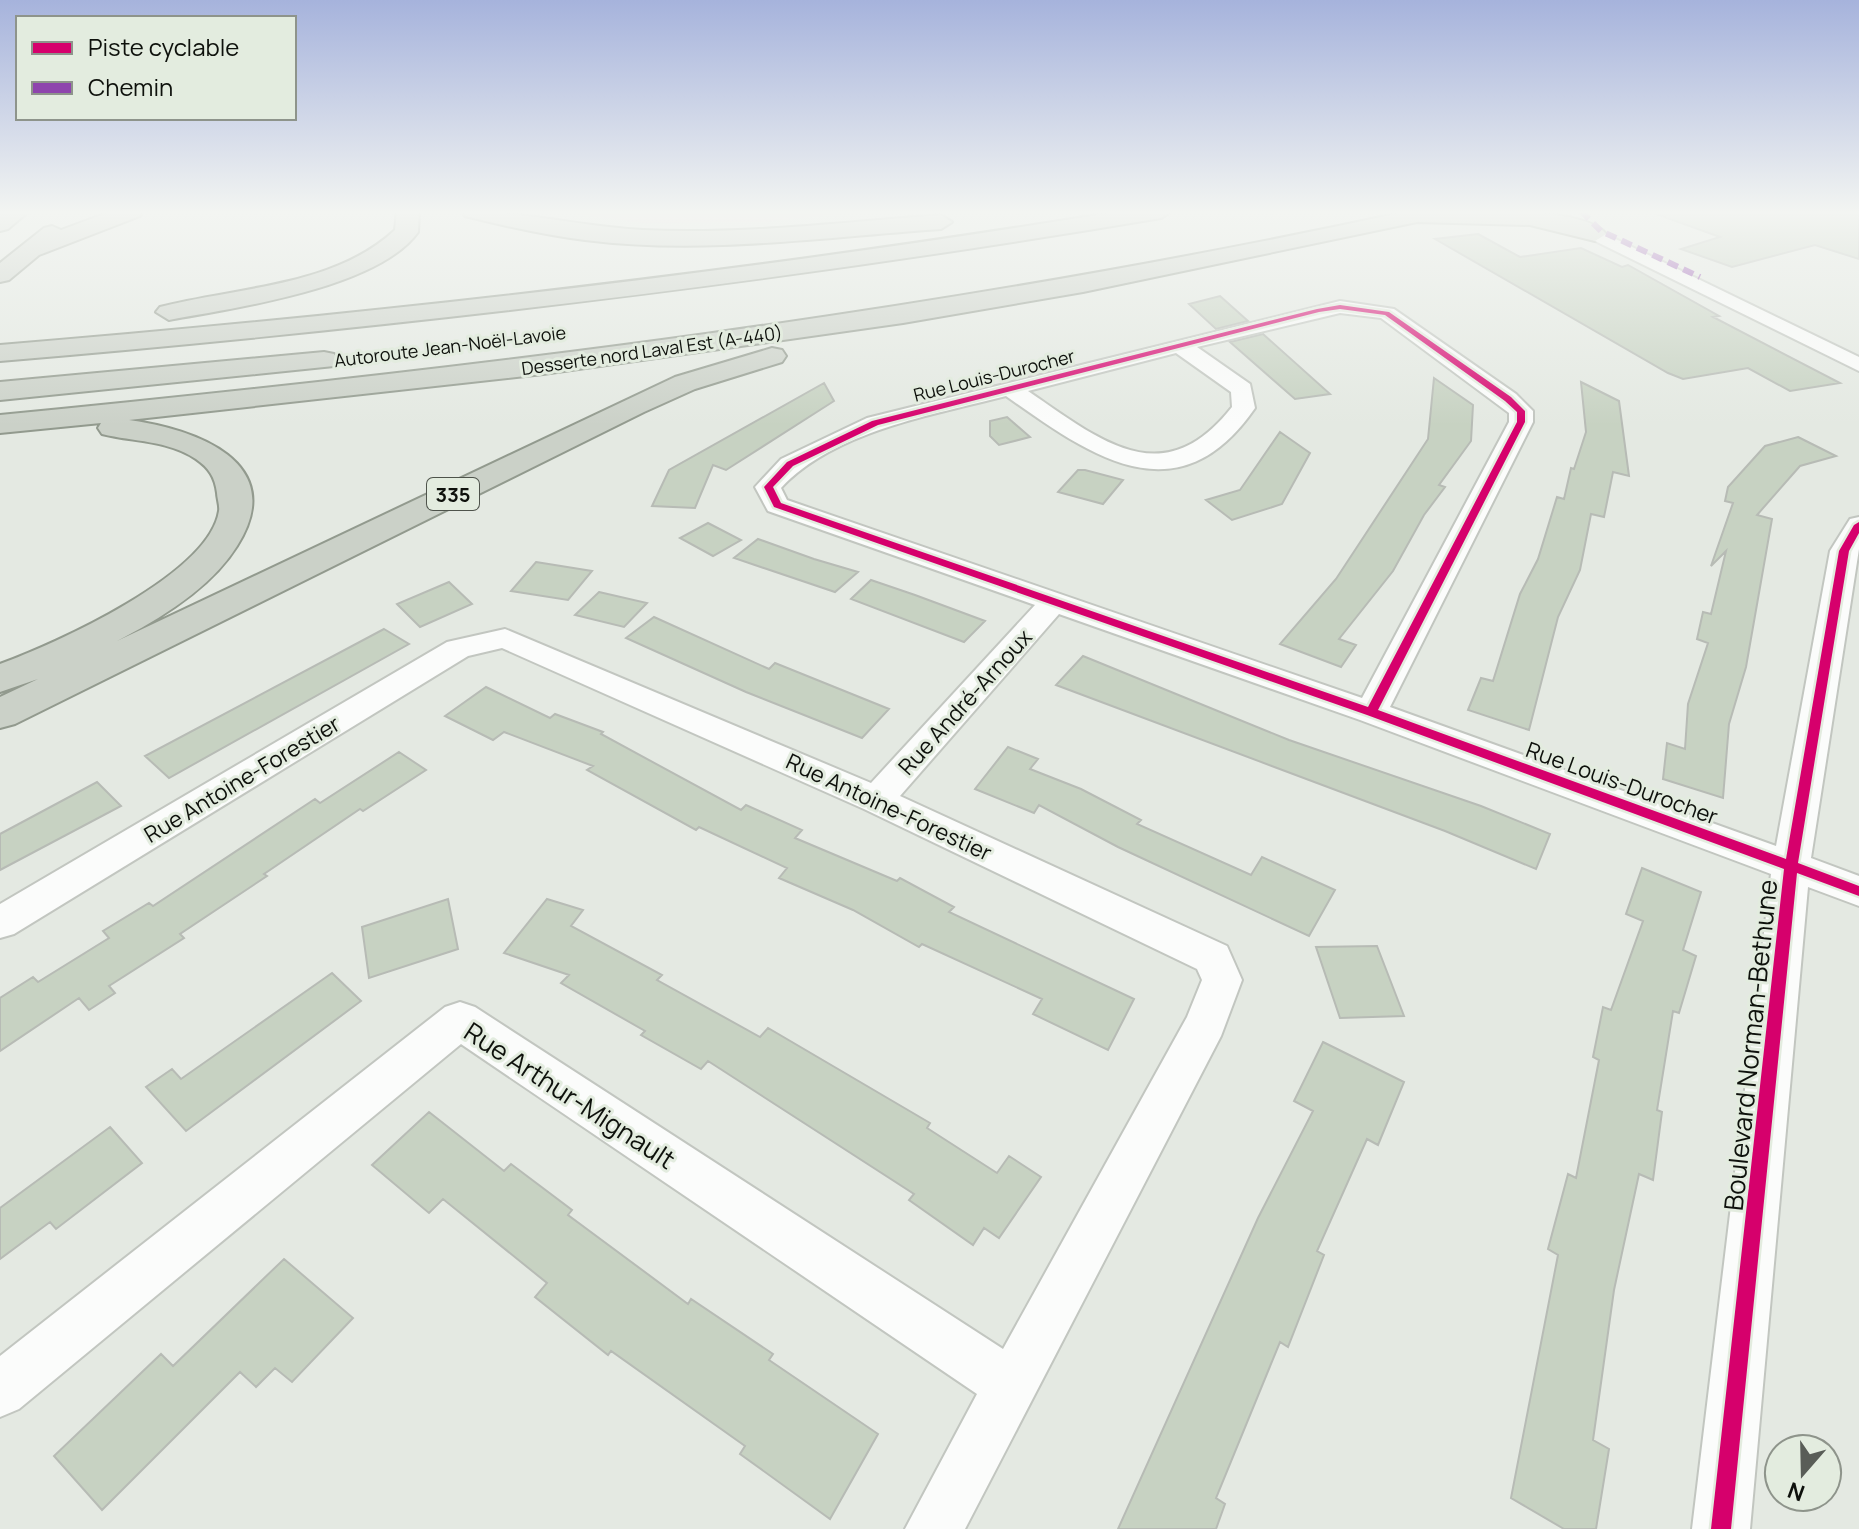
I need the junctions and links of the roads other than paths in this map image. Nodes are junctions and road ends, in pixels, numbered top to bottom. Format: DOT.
graph roads {
  1 [pos="309,282"];
  2 [pos="689,282"];
  3 [pos="1089,282"];
  4 [pos="1692,282"];
  5 [pos="1086,283"];
  6 [pos="338,297"];
  7 [pos="169,312"];
  8 [pos="138,315"];
  9 [pos="1182,347"];
  10 [pos="0,353"];
  11 [pos="344,358"];
  12 [pos="1859,365"];
  13 [pos="1010,389"];
  14 [pos="0,391"];
  15 [pos="39,420"];
  16 [pos="0,424"];
  17 [pos="1859,525"];
  18 [pos="1053,603"];
  19 [pos="0,679"];
  20 [pos="1371,712"];
  21 [pos="0,714"];
  22 [pos="876,800"];
  23 [pos="1791,866"];
  24 [pos="1859,891"];
  25 [pos="0,923"];
  26 [pos="1012,1386"];
  27 [pos="0,1390"];
  28 [pos="934,1529"];
  29 [pos="1721,1529"];
  1 -- 7 [label="highway"];
  2 -- 10 [label="highway, Autoroute Jean-Noël-Lavoie"];
  3 -- 5 [label="highway, Desserte nord Laval Est (A-440) / 335"];
  4 -- 12 [label="street"];
  5 -- 15 [label="highway, Desserte nord Laval Est (A-440)"];
  5 -- 21 [label="highway, 335"];
  6 -- 7 [label="highway"];
  7 -- 8 [label="highway"];
  9 -- 13 [label="street, Rue Louis-Durocher"];
  9 -- 13 [label="street, Rue Louis-Durocher"];
  9 -- 20 [label="street, Rue Louis-Durocher"];
  11 -- 14 [label="highway, Autoroute Jean-Noël-Lavoie"];
  13 -- 18 [label="street, Rue Louis-Durocher"];
  15 -- 16 [label="highway, Desserte nord Laval Est (A-440)"];
  15 -- 19 [label="highway"];
  17 -- 23 [label="street, Boulevard Norman-Bethune"];
  18 -- 20 [label="street, Rue Louis-Durocher"];
  18 -- 22 [label="street, Rue André-Arnoux"];
  20 -- 23 [label="street, Rue Louis-Durocher"];
  22 -- 25 [label="street, Rue Antoine-Forestier"];
  22 -- 26 [label="street, Rue Antoine-Forestier"];
  23 -- 24 [label="street, Rue Louis-Durocher"];
  23 -- 29 [label="street, Boulevard Norman-Bethune"];
  26 -- 27 [label="street, Rue Arthur-Mignault"];
  26 -- 28 [label="street, Rue Antoine-Forestier"];
}
